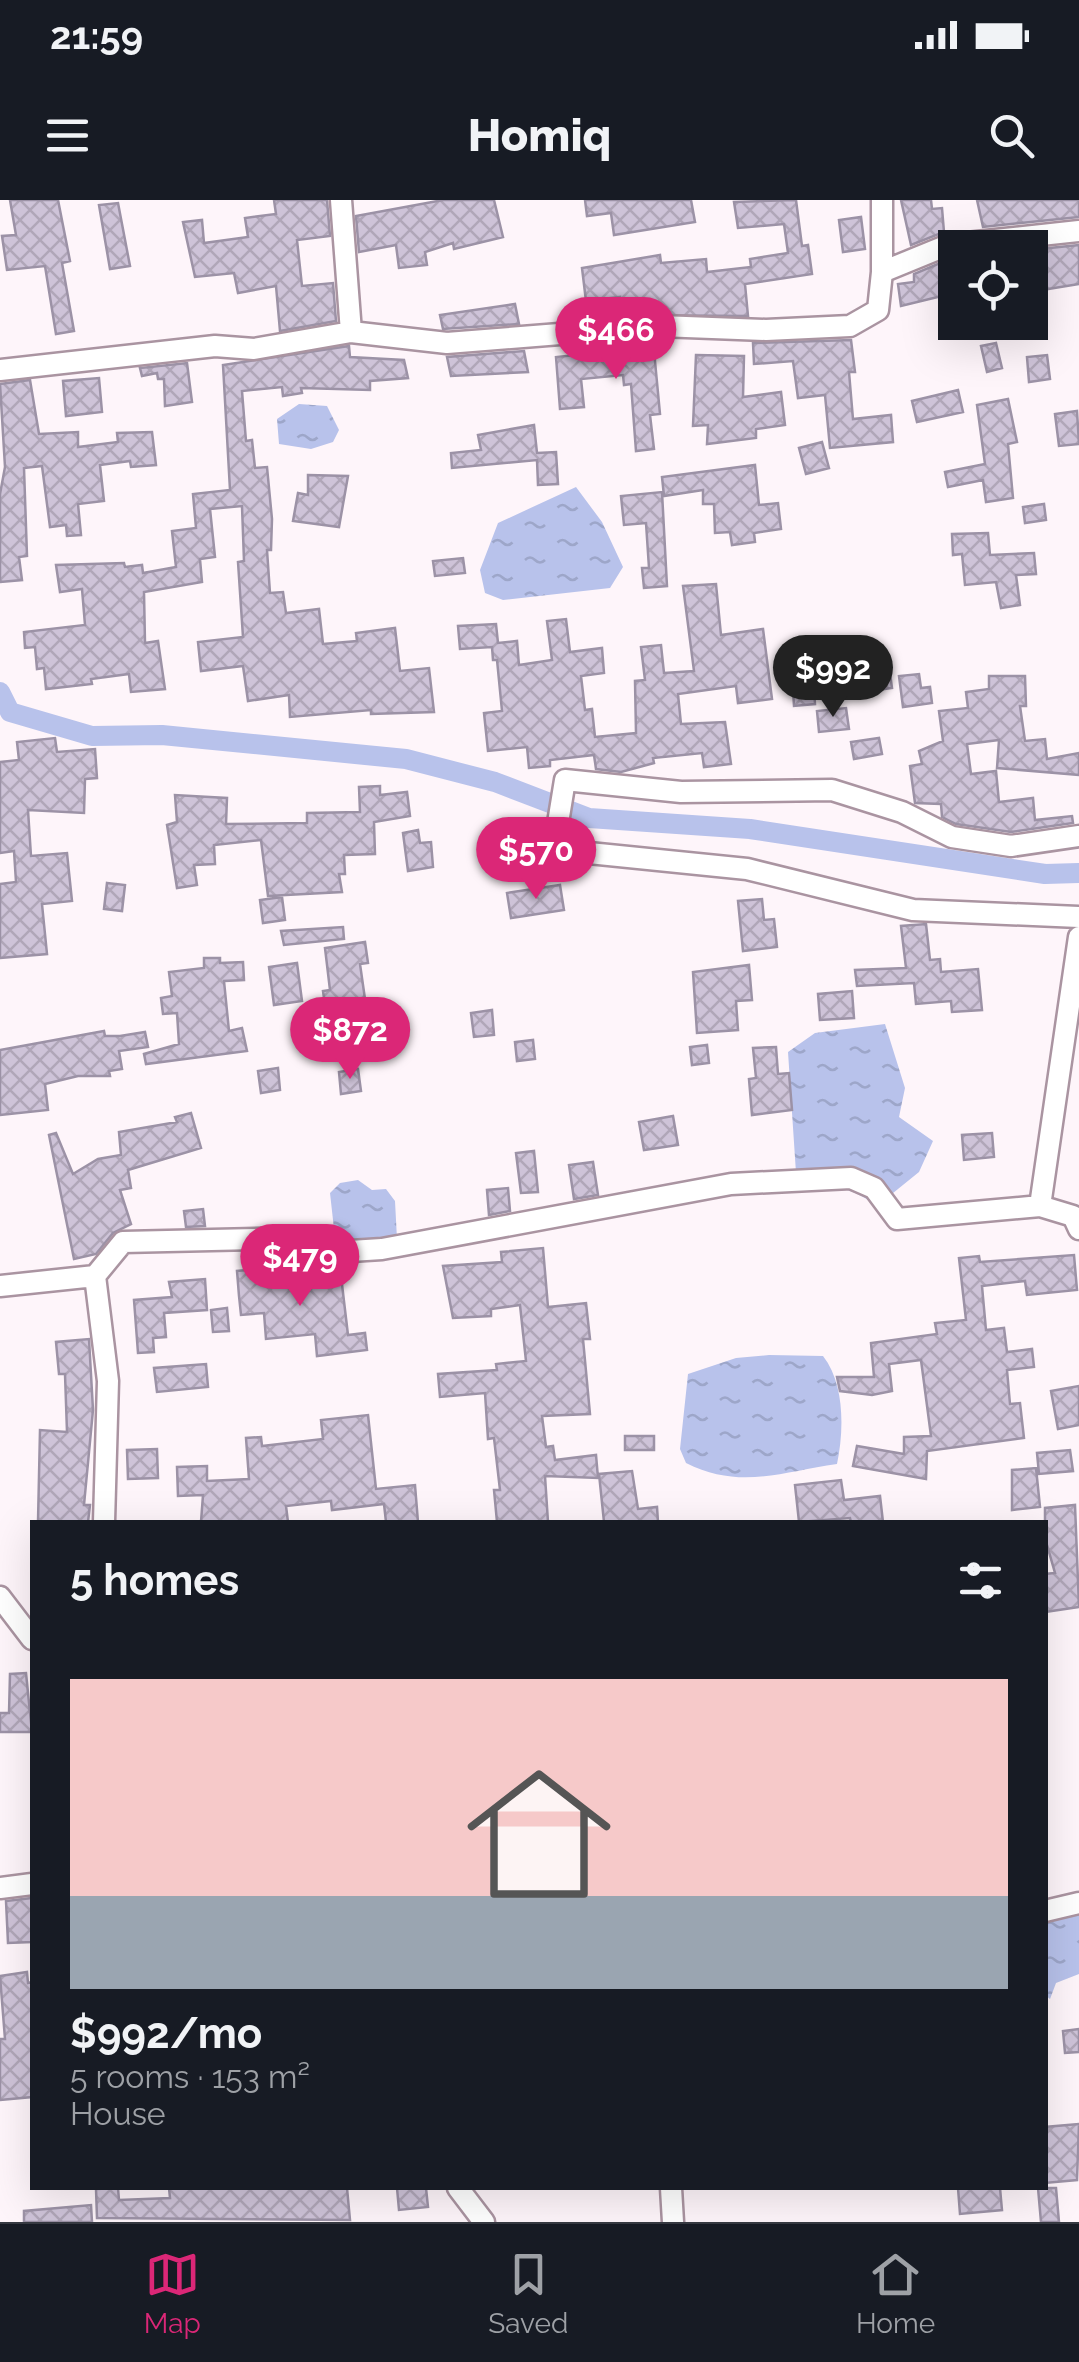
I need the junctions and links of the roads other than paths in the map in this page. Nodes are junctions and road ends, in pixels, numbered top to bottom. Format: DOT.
graph roads {
  1 [pos="341,200"];
  2 [pos="882,200"];
  3 [pos="1079,231"];
  4 [pos="882,272"];
  5 [pos="351,332"];
  6 [pos="0,370"];
  7 [pos="1079,836"];
  8 [pos="1079,917"];
  9 [pos="1079,937"];
  10 [pos="1040,1206"];
  11 [pos="1079,1228"];
  12 [pos="95,1276"];
  13 [pos="0,1286"];
  14 [pos="104,1520"];
  15 [pos="0,1597"];
  16 [pos="30,1636"];
  17 [pos="30,1884"];
  18 [pos="0,1888"];
  19 [pos="1079,1903"];
  20 [pos="1048,1911"];
  21 [pos="460,2190"];
  22 [pos="671,2190"];
  23 [pos="484,2222"];
  24 [pos="673,2222"];
  1 -- 5 [label="street"];
  2 -- 4 [label="street"];
  3 -- 4 [label="street"];
  4 -- 5 [label="street"];
  5 -- 6 [label="street"];
  7 -- 8 [label="street"];
  9 -- 10 [label="street"];
  10 -- 11 [label="street"];
  10 -- 12 [label="street"];
  12 -- 13 [label="street"];
  12 -- 14 [label="street"];
  15 -- 16 [label="street"];
  17 -- 18 [label="street"];
  19 -- 20 [label="street"];
  21 -- 23 [label="street"];
  22 -- 24 [label="street"];
}
